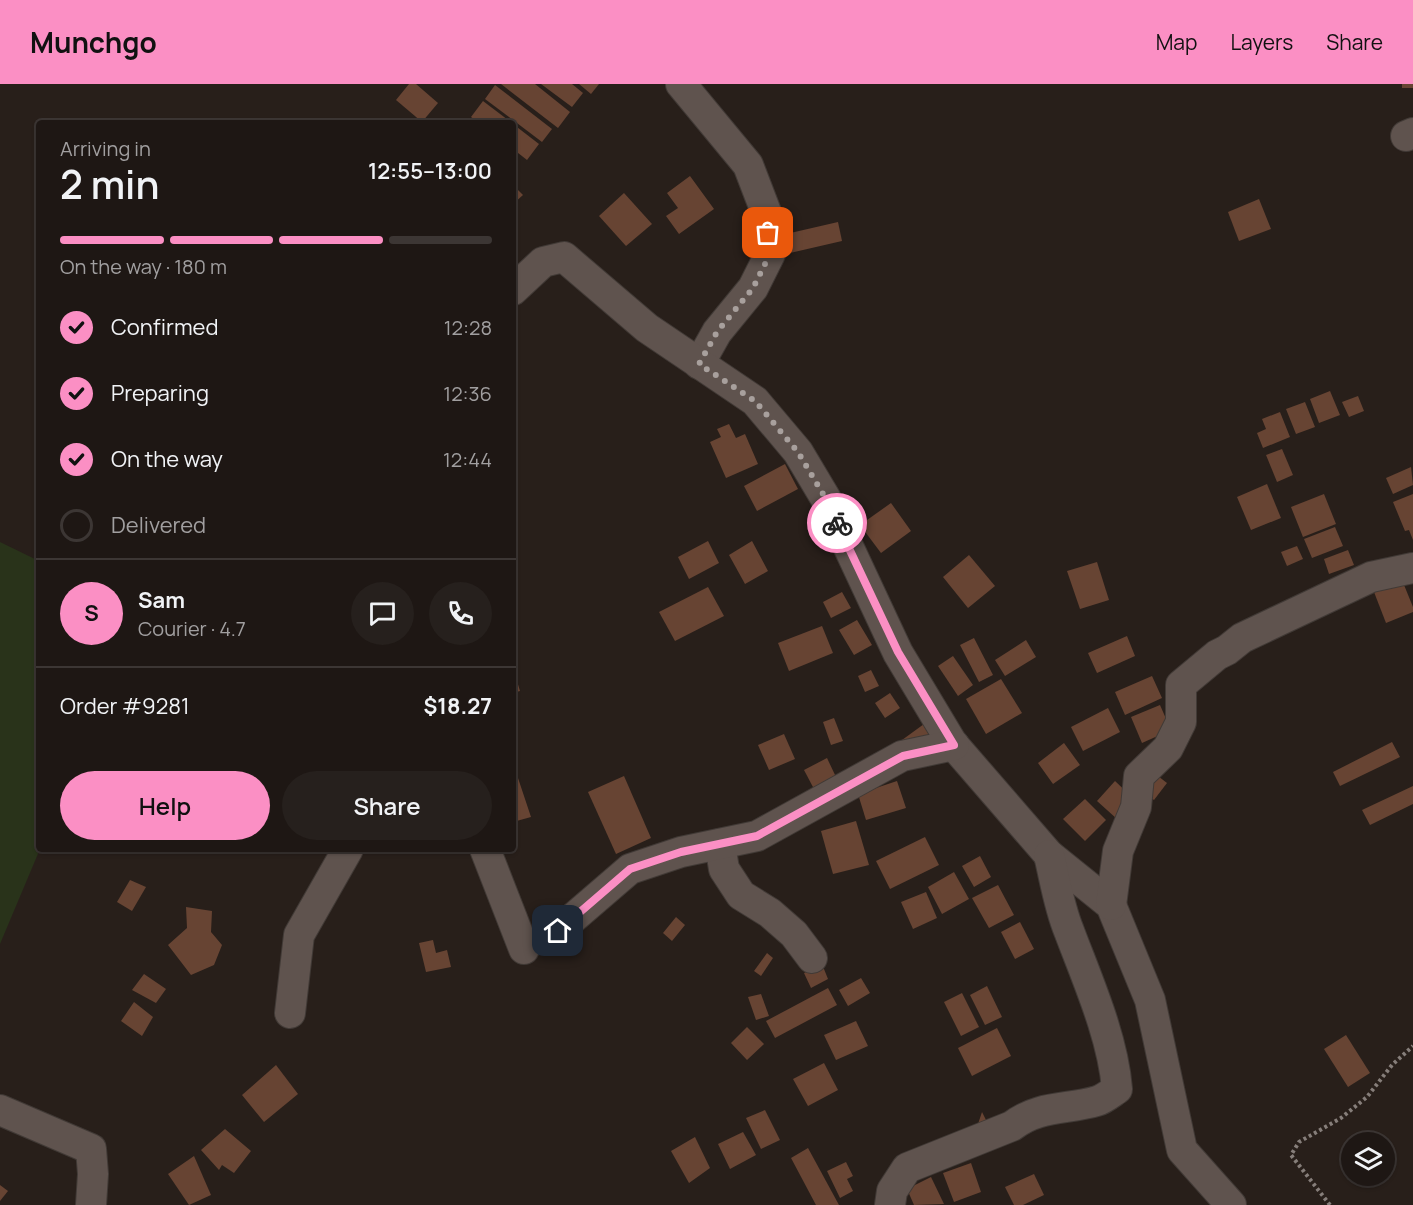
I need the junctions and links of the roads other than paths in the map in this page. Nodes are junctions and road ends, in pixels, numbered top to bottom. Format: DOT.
graph roads {
  1 [pos="681,84"];
  2 [pos="516,287"];
  3 [pos="699,364"];
  4 [pos="1413,568"];
  5 [pos="954,745"];
  6 [pos="720,844"];
  7 [pos="346,852"];
  8 [pos="486,852"];
  9 [pos="1049,855"];
  10 [pos="1111,905"];
  11 [pos="558,931"];
  12 [pos="524,949"];
  13 [pos="812,958"];
  14 [pos="290,1013"];
  15 [pos="0,1110"];
  16 [pos="91,1205"];
  17 [pos="891,1205"];
  18 [pos="1230,1205"];
  1 -- 3 [label="street"];
  2 -- 3 [label="street"];
  3 -- 5 [label="street"];
  4 -- 10 [label="street"];
  5 -- 6 [label="street"];
  5 -- 9 [label="street"];
  6 -- 11 [label="street"];
  6 -- 13 [label="street"];
  7 -- 14 [label="street"];
  8 -- 12 [label="street"];
  9 -- 10 [label="street"];
  9 -- 17 [label="street"];
  10 -- 18 [label="street"];
  15 -- 16 [label="street"];
}
